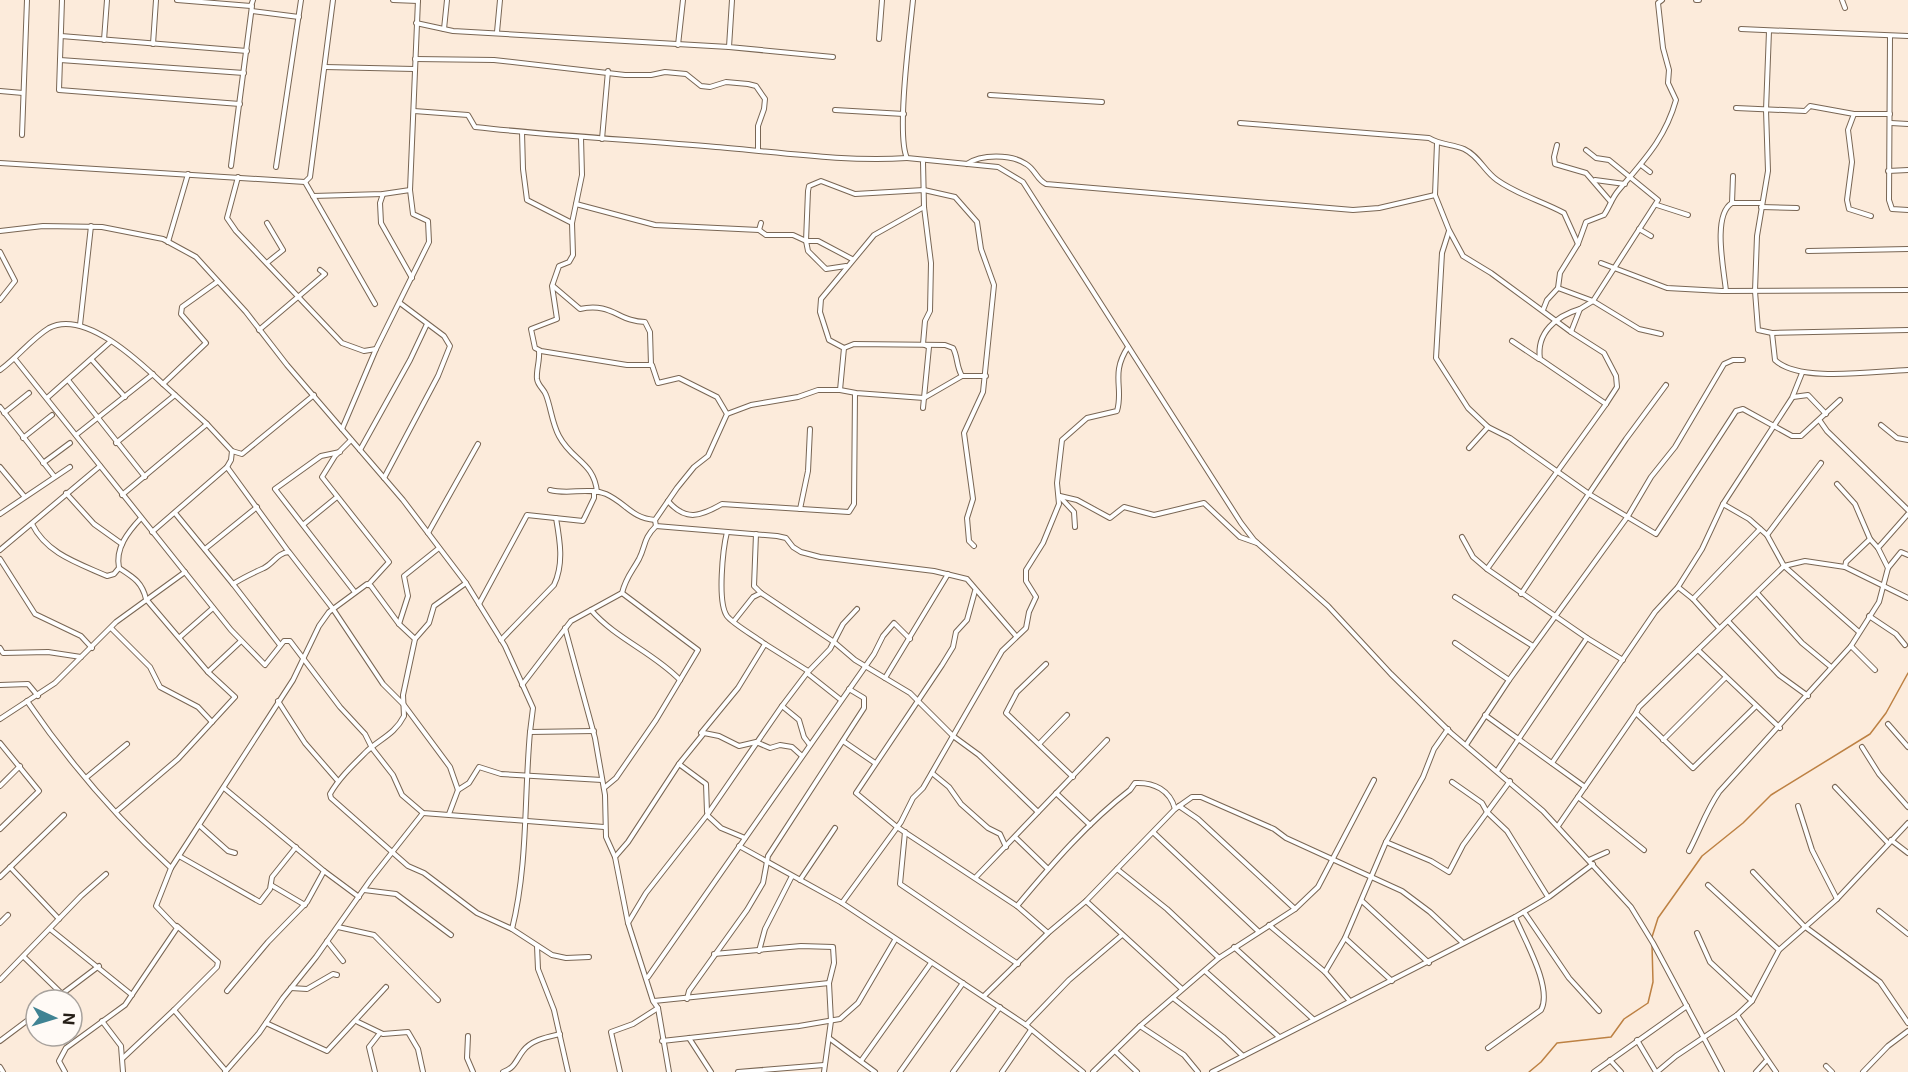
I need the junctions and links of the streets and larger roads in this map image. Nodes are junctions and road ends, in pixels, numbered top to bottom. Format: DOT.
graph roads {
  1 [pos="27,0"];
  2 [pos="62,0"];
  3 [pos="107,0"];
  4 [pos="156,0"];
  5 [pos="177,0"];
  6 [pos="253,0"];
  7 [pos="301,0"];
  8 [pos="333,0"];
  9 [pos="393,0"];
  10 [pos="447,0"];
  11 [pos="500,0"];
  12 [pos="682,0"];
  13 [pos="732,0"];
  14 [pos="882,0"];
  15 [pos="913,0"];
  16 [pos="1662,0"];
  17 [pos="1842,0"];
  18 [pos="418,1"];
  19 [pos="252,8"];
  20 [pos="1845,8"];
  21 [pos="299,17"];
  22 [pos="416,23"];
  23 [pos="444,29"];
  24 [pos="1741,29"];
  25 [pos="1769,31"];
  26 [pos="497,32"];
  27 [pos="61,36"];
  28 [pos="1890,36"];
  29 [pos="1908,36"];
  30 [pos="879,39"];
  31 [pos="104,40"];
  32 [pos="153,44"];
  33 [pos="678,45"];
  34 [pos="729,47"];
  35 [pos="246,51"];
  36 [pos="833,57"];
  37 [pos="415,59"];
  38 [pos="60,60"];
  39 [pos="325,68"];
  40 [pos="414,69"];
  41 [pos="608,71"];
  42 [pos="244,73"];
  43 [pos="0,92"];
  44 [pos="23,93"];
  45 [pos="990,95"];
  46 [pos="1102,102"];
  47 [pos="240,104"];
  48 [pos="1736,108"];
  49 [pos="835,110"];
  50 [pos="1766,110"];
  51 [pos="414,111"];
  52 [pos="904,114"];
  53 [pos="1854,114"];
  54 [pos="1890,114"];
  55 [pos="1240,123"];
  56 [pos="1891,123"];
  57 [pos="1908,124"];
  58 [pos="522,132"];
  59 [pos="22,135"];
  60 [pos="580,138"];
  61 [pos="602,140"];
  62 [pos="1437,143"];
  63 [pos="1557,145"];
  64 [pos="758,150"];
  65 [pos="1586,150"];
  66 [pos="907,158"];
  67 [pos="923,162"];
  68 [pos="0,163"];
  69 [pos="967,164"];
  70 [pos="1641,165"];
  71 [pos="231,166"];
  72 [pos="276,167"];
  73 [pos="1908,170"];
  74 [pos="1888,171"];
  75 [pos="1650,172"];
  76 [pos="188,174"];
  77 [pos="1733,176"];
  78 [pos="238,177"];
  79 [pos="1631,178"];
  80 [pos="1594,180"];
  81 [pos="305,182"];
  82 [pos="1625,184"];
  83 [pos="410,190"];
  84 [pos="924,190"];
  85 [pos="383,194"];
  86 [pos="1435,195"];
  87 [pos="313,196"];
  88 [pos="1612,203"];
  89 [pos="1732,203"];
  90 [pos="576,204"];
  91 [pos="1657,205"];
  92 [pos="1761,205"];
  93 [pos="924,207"];
  94 [pos="1797,208"];
  95 [pos="1908,210"];
  96 [pos="1688,215"];
  97 [pos="1871,216"];
  98 [pos="572,223"];
  99 [pos="761,223"];
  100 [pos="267,224"];
  101 [pos="90,226"];
  102 [pos="1639,229"];
  103 [pos="759,230"];
  104 [pos="1449,230"];
  105 [pos="0,231"];
  106 [pos="1651,236"];
  107 [pos="806,241"];
  108 [pos="168,242"];
  109 [pos="1578,243"];
  110 [pos="1908,249"];
  111 [pos="1808,251"];
  112 [pos="0,252"];
  113 [pos="852,259"];
  114 [pos="267,262"];
  115 [pos="1601,263"];
  116 [pos="846,266"];
  117 [pos="1616,267"];
  118 [pos="320,270"];
  119 [pos="412,278"];
  120 [pos="217,282"];
  121 [pos="552,286"];
  122 [pos="1558,288"];
  123 [pos="1908,290"];
  124 [pos="1726,291"];
  125 [pos="1755,291"];
  126 [pos="296,297"];
  127 [pos="0,300"];
  128 [pos="1593,301"];
  129 [pos="400,303"];
  130 [pos="375,304"];
  131 [pos="1580,309"];
  132 [pos="1543,310"];
  133 [pos="1555,319"];
  134 [pos="427,323"];
  135 [pos="80,325"];
  136 [pos="259,330"];
  137 [pos="1908,330"];
  138 [pos="1571,332"];
  139 [pos="1772,333"];
  140 [pos="1661,334"];
  141 [pos="1512,340"];
  142 [pos="110,342"];
  143 [pos="923,344"];
  144 [pos="1128,347"];
  145 [pos="844,348"];
  146 [pos="376,349"];
  147 [pos="538,351"];
  148 [pos="15,358"];
  149 [pos="1540,359"];
  150 [pos="93,360"];
  151 [pos="1743,360"];
  152 [pos="651,365"];
  153 [pos="0,370"];
  154 [pos="1908,370"];
  155 [pos="1802,373"];
  156 [pos="153,374"];
  157 [pos="962,376"];
  158 [pos="986,376"];
  159 [pos="69,380"];
  160 [pos="164,384"];
  161 [pos="1666,385"];
  162 [pos="840,390"];
  163 [pos="29,393"];
  164 [pos="855,393"];
  165 [pos="175,395"];
  166 [pos="314,395"];
  167 [pos="125,397"];
  168 [pos="1793,397"];
  169 [pos="47,398"];
  170 [pos="924,398"];
  171 [pos="1840,400"];
  172 [pos="1606,404"];
  173 [pos="0,407"];
  174 [pos="923,408"];
  175 [pos="4,413"];
  176 [pos="727,414"];
  177 [pos="1826,414"];
  178 [pos="52,415"];
  179 [pos="99,419"];
  180 [pos="1820,421"];
  181 [pos="207,424"];
  182 [pos="1881,425"];
  183 [pos="1774,426"];
  184 [pos="1488,427"];
  185 [pos="342,429"];
  186 [pos="810,429"];
  187 [pos="76,435"];
  188 [pos="23,438"];
  189 [pos="351,440"];
  190 [pos="1908,440"];
  191 [pos="70,442"];
  192 [pos="116,443"];
  193 [pos="478,444"];
  194 [pos="1469,448"];
  195 [pos="360,450"];
  196 [pos="232,451"];
  197 [pos="340,452"];
  198 [pos="43,463"];
  199 [pos="1821,463"];
  200 [pos="100,466"];
  201 [pos="0,467"];
  202 [pos="70,467"];
  203 [pos="226,467"];
  204 [pos="1558,470"];
  205 [pos="54,477"];
  206 [pos="145,477"];
  207 [pos="384,478"];
  208 [pos="1837,483"];
  209 [pos="550,490"];
  210 [pos="595,492"];
  211 [pos="66,493"];
  212 [pos="1589,494"];
  213 [pos="122,495"];
  214 [pos="24,496"];
  215 [pos="1060,496"];
  216 [pos="337,497"];
  217 [pos="668,501"];
  218 [pos="1722,504"];
  219 [pos="257,507"];
  220 [pos="800,509"];
  221 [pos="1908,512"];
  222 [pos="175,513"];
  223 [pos="0,514"];
  224 [pos="1628,516"];
  225 [pos="141,518"];
  226 [pos="556,518"];
  227 [pos="655,520"];
  228 [pos="32,524"];
  229 [pos="304,524"];
  230 [pos="656,526"];
  231 [pos="1075,527"];
  232 [pos="1760,529"];
  233 [pos="152,532"];
  234 [pos="726,532"];
  235 [pos="428,533"];
  236 [pos="756,534"];
  237 [pos="1767,536"];
  238 [pos="1462,537"];
  239 [pos="1870,539"];
  240 [pos="1257,543"];
  241 [pos="122,544"];
  242 [pos="974,546"];
  243 [pos="439,548"];
  244 [pos="1878,548"];
  245 [pos="205,549"];
  246 [pos="0,550"];
  247 [pos="289,552"];
  248 [pos="1908,555"];
  249 [pos="0,559"];
  250 [pos="1784,566"];
  251 [pos="1845,567"];
  252 [pos="119,568"];
  253 [pos="1888,568"];
  254 [pos="1487,569"];
  255 [pos="185,572"];
  256 [pos="948,574"];
  257 [pos="466,583"];
  258 [pos="233,584"];
  259 [pos="1883,584"];
  260 [pos="368,585"];
  261 [pos="1678,587"];
  262 [pos="354,591"];
  263 [pos="975,591"];
  264 [pos="622,593"];
  265 [pos="761,593"];
  266 [pos="1521,594"];
  267 [pos="1758,594"];
  268 [pos="1455,597"];
  269 [pos="1908,598"];
  270 [pos="146,599"];
  271 [pos="1693,599"];
  272 [pos="479,604"];
  273 [pos="213,608"];
  274 [pos="333,609"];
  275 [pos="857,609"];
  276 [pos="591,610"];
  277 [pos="1554,616"];
  278 [pos="1869,616"];
  279 [pos="734,621"];
  280 [pos="1728,621"];
  281 [pos="399,624"];
  282 [pos="111,628"];
  283 [pos="565,628"];
  284 [pos="1719,628"];
  285 [pos="1859,632"];
  286 [pos="1016,636"];
  287 [pos="180,637"];
  288 [pos="1587,638"];
  289 [pos="415,639"];
  290 [pos="910,639"];
  291 [pos="501,640"];
  292 [pos="241,641"];
  293 [pos="834,642"];
  294 [pos="1455,643"];
  295 [pos="765,644"];
  296 [pos="280,645"];
  297 [pos="1905,645"];
  298 [pos="1533,646"];
  299 [pos="1851,646"];
  300 [pos="0,648"];
  301 [pos="92,648"];
  302 [pos="1698,650"];
  303 [pos="82,657"];
  304 [pos="304,658"];
  305 [pos="1623,660"];
  306 [pos="1046,664"];
  307 [pos="864,666"];
  308 [pos="1831,667"];
  309 [pos="1875,670"];
  310 [pos="208,672"];
  311 [pos="807,672"];
  312 [pos="885,678"];
  313 [pos="1725,678"];
  314 [pos="680,680"];
  315 [pos="1509,680"];
  316 [pos="0,685"];
  317 [pos="521,685"];
  318 [pos="849,689"];
  319 [pos="38,696"];
  320 [pos="1808,696"];
  321 [pos="278,700"];
  322 [pos="842,700"];
  323 [pos="27,701"];
  324 [pos="918,701"];
  325 [pos="404,705"];
  326 [pos="782,705"];
  327 [pos="1756,706"];
  328 [pos="1636,713"];
  329 [pos="1067,715"];
  330 [pos="1485,715"];
  331 [pos="0,719"];
  332 [pos="212,722"];
  333 [pos="1888,724"];
  334 [pos="1779,728"];
  335 [pos="1448,729"];
  336 [pos="594,731"];
  337 [pos="530,732"];
  338 [pos="953,735"];
  339 [pos="699,736"];
  340 [pos="1107,740"];
  341 [pos="1519,740"];
  342 [pos="1664,740"];
  343 [pos="843,741"];
  344 [pos="756,742"];
  345 [pos="0,743"];
  346 [pos="1040,743"];
  347 [pos="127,744"];
  348 [pos="810,745"];
  349 [pos="1466,745"];
  350 [pos="1862,747"];
  351 [pos="1908,747"];
  352 [pos="372,748"];
  353 [pos="802,756"];
  354 [pos="875,763"];
  355 [pos="1552,763"];
  356 [pos="679,764"];
  357 [pos="20,766"];
  358 [pos="1497,771"];
  359 [pos="932,773"];
  360 [pos="87,777"];
  361 [pos="526,777"];
  362 [pos="1073,777"];
  363 [pos="602,780"];
  364 [pos="1374,780"];
  365 [pos="1510,781"];
  366 [pos="338,782"];
  367 [pos="1452,782"];
  368 [pos="0,786"];
  369 [pos="1585,787"];
  370 [pos="1835,787"];
  371 [pos="224,788"];
  372 [pos="604,788"];
  373 [pos="458,790"];
  374 [pos="1056,793"];
  375 [pos="1578,797"];
  376 [pos="1798,806"];
  377 [pos="1177,807"];
  378 [pos="1908,807"];
  379 [pos="117,811"];
  380 [pos="1038,812"];
  381 [pos="1487,812"];
  382 [pos="423,813"];
  383 [pos="64,814"];
  384 [pos="449,814"];
  385 [pos="707,815"];
  386 [pos="525,820"];
  387 [pos="1908,823"];
  388 [pos="199,825"];
  389 [pos="1090,825"];
  390 [pos="1558,826"];
  391 [pos="604,827"];
  392 [pos="897,827"];
  393 [pos="835,828"];
  394 [pos="0,829"];
  395 [pos="905,832"];
  396 [pos="1154,833"];
  397 [pos="745,838"];
  398 [pos="1016,838"];
  399 [pos="1890,841"];
  400 [pos="1386,842"];
  401 [pos="739,846"];
  402 [pos="296,847"];
  403 [pos="1007,847"];
  404 [pos="1644,850"];
  405 [pos="1689,851"];
  406 [pos="392,852"];
  407 [pos="1607,852"];
  408 [pos="235,853"];
  409 [pos="1908,853"];
  410 [pos="179,856"];
  411 [pos="615,857"];
  412 [pos="1335,859"];
  413 [pos="766,861"];
  414 [pos="1591,862"];
  415 [pos="10,867"];
  416 [pos="171,868"];
  417 [pos="1048,869"];
  418 [pos="1117,869"];
  419 [pos="324,871"];
  420 [pos="1753,872"];
  421 [pos="106,874"];
  422 [pos="792,876"];
  423 [pos="0,877"];
  424 [pos="1373,877"];
  425 [pos="976,878"];
  426 [pos="800,880"];
  427 [pos="271,885"];
  428 [pos="1708,885"];
  429 [pos="364,890"];
  430 [pos="359,897"];
  431 [pos="1549,897"];
  432 [pos="1837,899"];
  433 [pos="1086,901"];
  434 [pos="1362,901"];
  435 [pos="842,903"];
  436 [pos="305,905"];
  437 [pos="1017,906"];
  438 [pos="1295,909"];
  439 [pos="1879,911"];
  440 [pos="1524,912"];
  441 [pos="8,915"];
  442 [pos="1515,917"];
  443 [pos="59,919"];
  444 [pos="0,922"];
  445 [pos="628,923"];
  446 [pos="177,926"];
  447 [pos="1269,926"];
  448 [pos="1804,926"];
  449 [pos="338,927"];
  450 [pos="50,929"];
  451 [pos="512,930"];
  452 [pos="1258,931"];
  453 [pos="1048,933"];
  454 [pos="1697,933"];
  455 [pos="1908,934"];
  456 [pos="451,935"];
  457 [pos="1122,935"];
  458 [pos="1345,938"];
  459 [pos="895,940"];
  460 [pos="327,941"];
  461 [pos="1463,944"];
  462 [pos="537,945"];
  463 [pos="1234,947"];
  464 [pos="1779,950"];
  465 [pos="759,951"];
  466 [pos="714,954"];
  467 [pos="24,957"];
  468 [pos="589,957"];
  469 [pos="1219,958"];
  470 [pos="343,961"];
  471 [pos="931,963"];
  472 [pos="1429,963"];
  473 [pos="1018,964"];
  474 [pos="99,966"];
  475 [pos="1204,971"];
  476 [pos="1325,972"];
  477 [pos="337,975"];
  478 [pos="648,977"];
  479 [pos="0,980"];
  480 [pos="1392,981"];
  481 [pos="829,983"];
  482 [pos="963,983"];
  483 [pos="386,987"];
  484 [pos="56,988"];
  485 [pos="70,988"];
  486 [pos="291,988"];
  487 [pos="1182,989"];
  488 [pos="227,991"];
  489 [pos="132,995"];
  490 [pos="984,996"];
  491 [pos="1173,998"];
  492 [pos="687,999"];
  493 [pos="438,1000"];
  494 [pos="1349,1000"];
  495 [pos="653,1001"];
  496 [pos="1752,1001"];
  497 [pos="1687,1006"];
  498 [pos="1000,1007"];
  499 [pos="658,1008"];
  500 [pos="174,1010"];
  501 [pos="1599,1011"];
  502 [pos="1737,1015"];
  503 [pos="1313,1019"];
  504 [pos="102,1021"];
  505 [pos="831,1021"];
  506 [pos="356,1022"];
  507 [pos="24,1023"];
  508 [pos="266,1023"];
  509 [pos="1908,1023"];
  510 [pos="1026,1025"];
  511 [pos="1140,1026"];
  512 [pos="1031,1030"];
  513 [pos="1908,1031"];
  514 [pos="380,1033"];
  515 [pos="560,1034"];
  516 [pos="468,1036"];
  517 [pos="1278,1036"];
  518 [pos="1704,1037"];
  519 [pos="689,1038"];
  520 [pos="829,1038"];
  521 [pos="1637,1040"];
  522 [pos="0,1041"];
  523 [pos="662,1041"];
  524 [pos="1488,1048"];
  525 [pos="1116,1052"];
  526 [pos="1243,1056"];
  527 [pos="123,1058"];
  528 [pos="1610,1060"];
  529 [pos="861,1061"];
  530 [pos="1766,1061"];
  531 [pos="824,1065"];
  532 [pos="1826,1066"];
  533 [pos="0,1067"];
  534 [pos="669,1071"];
  535 [pos="3,1072"];
  536 [pos="65,1072"];
  537 [pos="123,1072"];
  538 [pos="225,1072"];
  539 [pos="375,1072"];
  540 [pos="423,1072"];
  541 [pos="473,1072"];
  542 [pos="503,1072"];
  543 [pos="568,1072"];
  544 [pos="620,1072"];
  545 [pos="663,1072"];
  546 [pos="711,1072"];
  547 [pos="738,1072"];
  548 [pos="824,1072"];
  549 [pos="875,1072"];
  550 [pos="900,1072"];
  551 [pos="953,1072"];
  552 [pos="1002,1072"];
  553 [pos="1083,1072"];
  554 [pos="1093,1072"];
  555 [pos="1137,1072"];
  556 [pos="1198,1072"];
  557 [pos="1212,1072"];
  558 [pos="1593,1072"];
  559 [pos="1621,1072"];
  560 [pos="1657,1072"];
  561 [pos="1722,1072"];
  562 [pos="1756,1072"];
  563 [pos="1776,1072"];
  564 [pos="1832,1072"];
  565 [pos="1863,1072"];
  1 -- 44 [label="street"];
  2 -- 27 [label="street"];
  3 -- 31 [label="street"];
  4 -- 32 [label="street"];
  5 -- 19 [label="street"];
  6 -- 19 [label="street"];
  7 -- 21 [label="street"];
  8 -- 39 [label="street"];
  9 -- 18 [label="street"];
  10 -- 23 [label="street"];
  11 -- 26 [label="street"];
  12 -- 33 [label="street"];
  13 -- 34 [label="street"];
  14 -- 30 [label="street"];
  15 -- 52 [label="street"];
  16 -- 70 [label="street"];
  17 -- 20 [label="street"];
  18 -- 22 [label="street"];
  19 -- 21 [label="street"];
  19 -- 35 [label="street"];
  21 -- 72 [label="street"];
  22 -- 23 [label="street"];
  22 -- 37 [label="street"];
  23 -- 26 [label="street"];
  24 -- 25 [label="street"];
  25 -- 28 [label="street"];
  25 -- 50 [label="street"];
  26 -- 33 [label="street"];
  27 -- 31 [label="street"];
  27 -- 38 [label="street"];
  28 -- 29 [label="street"];
  28 -- 54 [label="street"];
  31 -- 32 [label="street"];
  32 -- 35 [label="street"];
  33 -- 34 [label="street"];
  34 -- 36 [label="street"];
  35 -- 42 [label="street"];
  37 -- 40 [label="street"];
  37 -- 41 [label="street"];
  38 -- 42 [label="street"];
  38 -- 47 [label="street"];
  39 -- 40 [label="street"];
  39 -- 81 [label="street"];
  40 -- 51 [label="street"];
  41 -- 61 [label="street"];
  41 -- 64 [label="street"];
  42 -- 47 [label="street"];
  43 -- 44 [label="street"];
  44 -- 59 [label="street"];
  45 -- 46 [label="street"];
  47 -- 71 [label="street"];
  48 -- 50 [label="street"];
  49 -- 52 [label="street"];
  50 -- 53 [label="street"];
  50 -- 92 [label="street"];
  51 -- 58 [label="street"];
  51 -- 83 [label="street"];
  52 -- 66 [label="street"];
  53 -- 54 [label="street"];
  53 -- 97 [label="street"];
  54 -- 56 [label="street"];
  55 -- 62 [label="street"];
  56 -- 57 [label="street"];
  56 -- 74 [label="street"];
  58 -- 60 [label="street"];
  58 -- 98 [label="street"];
  60 -- 61 [label="street"];
  60 -- 90 [label="street"];
  61 -- 64 [label="street"];
  62 -- 86 [label="street"];
  62 -- 109 [label="street"];
  63 -- 80 [label="street"];
  64 -- 66 [label="street"];
  65 -- 79 [label="street"];
  66 -- 67 [label="street"];
  67 -- 69 [label="street"];
  67 -- 84 [label="street"];
  68 -- 76 [label="street"];
  69 -- 86 [label="street"];
  69 -- 144 [label="street"];
  70 -- 75 [label="street"];
  70 -- 79 [label="street"];
  73 -- 74 [label="street"];
  74 -- 95 [label="street"];
  76 -- 78 [label="street"];
  76 -- 108 [label="street"];
  77 -- 89 [label="street"];
  78 -- 81 [label="street"];
  78 -- 114 [label="street"];
  79 -- 82 [label="street"];
  79 -- 91 [label="street"];
  80 -- 82 [label="street"];
  80 -- 88 [label="street"];
  81 -- 87 [label="street"];
  82 -- 88 [label="street"];
  83 -- 85 [label="street"];
  83 -- 119 [label="street"];
  84 -- 93 [label="street"];
  84 -- 107 [label="street"];
  84 -- 158 [label="street"];
  85 -- 87 [label="street"];
  85 -- 119 [label="street"];
  86 -- 104 [label="street"];
  87 -- 130 [label="street"];
  88 -- 109 [label="street"];
  89 -- 92 [label="street"];
  89 -- 124 [label="street"];
  90 -- 98 [label="street"];
  90 -- 103 [label="street"];
  91 -- 96 [label="street"];
  91 -- 102 [label="street"];
  92 -- 94 [label="street"];
  92 -- 125 [label="street"];
  93 -- 113 [label="street"];
  93 -- 143 [label="street"];
  98 -- 121 [label="street"];
  99 -- 103 [label="street"];
  100 -- 114 [label="street"];
  101 -- 105 [label="street"];
  101 -- 108 [label="street"];
  101 -- 135 [label="street"];
  102 -- 106 [label="street"];
  102 -- 117 [label="street"];
  103 -- 107 [label="street"];
  104 -- 132 [label="street"];
  104 -- 184 [label="street"];
  107 -- 113 [label="street"];
  107 -- 116 [label="street"];
  108 -- 120 [label="street"];
  109 -- 122 [label="street"];
  110 -- 111 [label="street"];
  112 -- 127 [label="street"];
  113 -- 116 [label="street"];
  114 -- 126 [label="street"];
  115 -- 117 [label="street"];
  116 -- 145 [label="street"];
  117 -- 124 [label="street"];
  117 -- 128 [label="street"];
  118 -- 126 [label="street"];
  119 -- 129 [label="street"];
  120 -- 136 [label="street"];
  120 -- 160 [label="street"];
  121 -- 147 [label="street"];
  121 -- 152 [label="street"];
  122 -- 128 [label="street"];
  122 -- 132 [label="street"];
  123 -- 125 [label="street"];
  124 -- 125 [label="street"];
  125 -- 139 [label="street"];
  126 -- 136 [label="street"];
  126 -- 146 [label="street"];
  128 -- 131 [label="street"];
  128 -- 140 [label="street"];
  129 -- 134 [label="street"];
  129 -- 146 [label="street"];
  131 -- 133 [label="street"];
  131 -- 138 [label="street"];
  132 -- 133 [label="street"];
  133 -- 138 [label="street"];
  133 -- 149 [label="street"];
  134 -- 195 [label="street"];
  134 -- 207 [label="street"];
  135 -- 142 [label="street"];
  135 -- 148 [label="street"];
  136 -- 166 [label="street"];
  137 -- 139 [label="street"];
  138 -- 172 [label="street"];
  139 -- 155 [label="street"];
  141 -- 149 [label="street"];
  142 -- 150 [label="street"];
  142 -- 156 [label="street"];
  143 -- 145 [label="street"];
  143 -- 157 [label="street"];
  143 -- 170 [label="street"];
  144 -- 215 [label="street"];
  144 -- 240 [label="street"];
  145 -- 162 [label="street"];
  146 -- 185 [label="street"];
  147 -- 152 [label="street"];
  147 -- 210 [label="street"];
  148 -- 153 [label="street"];
  148 -- 169 [label="street"];
  149 -- 172 [label="street"];
  150 -- 159 [label="street"];
  150 -- 167 [label="street"];
  151 -- 224 [label="street"];
  152 -- 176 [label="street"];
  154 -- 155 [label="street"];
  155 -- 168 [label="street"];
  156 -- 160 [label="street"];
  156 -- 167 [label="street"];
  157 -- 158 [label="street"];
  157 -- 170 [label="street"];
  158 -- 242 [label="street"];
  159 -- 169 [label="street"];
  159 -- 179 [label="street"];
  160 -- 165 [label="street"];
  161 -- 212 [label="street"];
  162 -- 164 [label="street"];
  162 -- 176 [label="street"];
  163 -- 175 [label="street"];
  164 -- 170 [label="street"];
  164 -- 220 [label="street"];
  165 -- 181 [label="street"];
  165 -- 192 [label="street"];
  166 -- 185 [label="street"];
  166 -- 196 [label="street"];
  167 -- 179 [label="street"];
  168 -- 177 [label="street"];
  168 -- 183 [label="street"];
  169 -- 187 [label="street"];
  170 -- 174 [label="street"];
  171 -- 177 [label="street"];
  172 -- 204 [label="street"];
  173 -- 175 [label="street"];
  175 -- 188 [label="street"];
  176 -- 217 [label="street"];
  177 -- 180 [label="street"];
  178 -- 188 [label="street"];
  179 -- 187 [label="street"];
  179 -- 192 [label="street"];
  180 -- 183 [label="street"];
  180 -- 221 [label="street"];
  181 -- 196 [label="street"];
  181 -- 206 [label="street"];
  182 -- 190 [label="street"];
  183 -- 218 [label="street"];
  183 -- 224 [label="street"];
  184 -- 194 [label="street"];
  184 -- 204 [label="street"];
  185 -- 189 [label="street"];
  186 -- 220 [label="street"];
  187 -- 200 [label="street"];
  188 -- 198 [label="street"];
  189 -- 195 [label="street"];
  189 -- 197 [label="street"];
  191 -- 198 [label="street"];
  192 -- 206 [label="street"];
  193 -- 235 [label="street"];
  195 -- 207 [label="street"];
  196 -- 203 [label="street"];
  197 -- 216 [label="street"];
  197 -- 229 [label="street"];
  198 -- 205 [label="street"];
  199 -- 237 [label="street"];
  200 -- 211 [label="street"];
  200 -- 213 [label="street"];
  201 -- 214 [label="street"];
  202 -- 205 [label="street"];
  203 -- 219 [label="street"];
  203 -- 222 [label="street"];
  204 -- 212 [label="street"];
  204 -- 254 [label="street"];
  205 -- 214 [label="street"];
  206 -- 213 [label="street"];
  207 -- 235 [label="street"];
  208 -- 239 [label="street"];
  209 -- 210 [label="street"];
  210 -- 226 [label="street"];
  210 -- 227 [label="street"];
  211 -- 228 [label="street"];
  211 -- 241 [label="street"];
  212 -- 224 [label="street"];
  212 -- 266 [label="street"];
  213 -- 225 [label="street"];
  214 -- 223 [label="street"];
  215 -- 231 [label="street"];
  215 -- 240 [label="street"];
  215 -- 286 [label="street"];
  216 -- 229 [label="street"];
  216 -- 260 [label="street"];
  217 -- 220 [label="street"];
  217 -- 227 [label="street"];
  218 -- 232 [label="street"];
  218 -- 261 [label="street"];
  219 -- 245 [label="street"];
  219 -- 247 [label="street"];
  221 -- 244 [label="street"];
  222 -- 233 [label="street"];
  222 -- 245 [label="street"];
  224 -- 277 [label="street"];
  225 -- 233 [label="street"];
  225 -- 241 [label="street"];
  226 -- 272 [label="street"];
  226 -- 291 [label="street"];
  227 -- 230 [label="street"];
  228 -- 246 [label="street"];
  228 -- 252 [label="street"];
  229 -- 262 [label="street"];
  230 -- 234 [label="street"];
  230 -- 264 [label="street"];
  232 -- 237 [label="street"];
  232 -- 271 [label="street"];
  233 -- 255 [label="street"];
  234 -- 236 [label="street"];
  234 -- 279 [label="street"];
  235 -- 243 [label="street"];
  236 -- 256 [label="street"];
  236 -- 265 [label="street"];
  237 -- 250 [label="street"];
  238 -- 254 [label="street"];
  239 -- 244 [label="street"];
  239 -- 251 [label="street"];
  240 -- 335 [label="street"];
  241 -- 252 [label="street"];
  243 -- 257 [label="street"];
  243 -- 281 [label="street"];
  244 -- 253 [label="street"];
  245 -- 258 [label="street"];
  247 -- 258 [label="street"];
  247 -- 274 [label="street"];
  248 -- 253 [label="street"];
  249 -- 301 [label="street"];
  250 -- 251 [label="street"];
  250 -- 267 [label="street"];
  250 -- 285 [label="street"];
  251 -- 259 [label="street"];
  252 -- 270 [label="street"];
  253 -- 259 [label="street"];
  254 -- 266 [label="street"];
  255 -- 270 [label="street"];
  255 -- 273 [label="street"];
  256 -- 263 [label="street"];
  256 -- 290 [label="street"];
  257 -- 272 [label="street"];
  257 -- 289 [label="street"];
  258 -- 296 [label="street"];
  259 -- 269 [label="street"];
  259 -- 278 [label="street"];
  260 -- 262 [label="street"];
  260 -- 281 [label="street"];
  261 -- 271 [label="street"];
  261 -- 305 [label="street"];
  262 -- 274 [label="street"];
  263 -- 286 [label="street"];
  263 -- 324 [label="street"];
  264 -- 276 [label="street"];
  264 -- 314 [label="street"];
  265 -- 279 [label="street"];
  265 -- 293 [label="street"];
  266 -- 277 [label="street"];
  267 -- 280 [label="street"];
  267 -- 308 [label="street"];
  268 -- 298 [label="street"];
  270 -- 282 [label="street"];
  270 -- 287 [label="street"];
  271 -- 284 [label="street"];
  272 -- 291 [label="street"];
  273 -- 287 [label="street"];
  273 -- 292 [label="street"];
  274 -- 304 [label="street"];
  274 -- 325 [label="street"];
  275 -- 293 [label="street"];
  276 -- 283 [label="street"];
  276 -- 314 [label="street"];
  277 -- 288 [label="street"];
  277 -- 298 [label="street"];
  278 -- 285 [label="street"];
  278 -- 297 [label="street"];
  279 -- 295 [label="street"];
  280 -- 284 [label="street"];
  280 -- 320 [label="street"];
  281 -- 289 [label="street"];
  282 -- 301 [label="street"];
  282 -- 332 [label="street"];
  283 -- 317 [label="street"];
  283 -- 336 [label="street"];
  284 -- 302 [label="street"];
  285 -- 299 [label="street"];
  286 -- 338 [label="street"];
  287 -- 310 [label="street"];
  288 -- 305 [label="street"];
  288 -- 341 [label="street"];
  289 -- 325 [label="street"];
  290 -- 307 [label="street"];
  290 -- 312 [label="street"];
  291 -- 317 [label="street"];
  292 -- 296 [label="street"];
  292 -- 310 [label="street"];
  293 -- 307 [label="street"];
  293 -- 311 [label="street"];
  294 -- 315 [label="street"];
  295 -- 311 [label="street"];
  295 -- 339 [label="street"];
  296 -- 304 [label="street"];
  298 -- 315 [label="street"];
  299 -- 308 [label="street"];
  299 -- 309 [label="street"];
  300 -- 303 [label="street"];
  301 -- 303 [label="street"];
  302 -- 313 [label="street"];
  302 -- 328 [label="street"];
  303 -- 319 [label="street"];
  304 -- 321 [label="street"];
  304 -- 352 [label="street"];
  305 -- 355 [label="street"];
  306 -- 346 [label="street"];
  307 -- 312 [label="street"];
  307 -- 318 [label="street"];
  308 -- 320 [label="street"];
  310 -- 332 [label="street"];
  311 -- 322 [label="street"];
  311 -- 326 [label="street"];
  312 -- 324 [label="street"];
  313 -- 327 [label="street"];
  313 -- 342 [label="street"];
  314 -- 372 [label="street"];
  315 -- 330 [label="street"];
  316 -- 319 [label="street"];
  317 -- 337 [label="street"];
  318 -- 322 [label="street"];
  318 -- 343 [label="street"];
  319 -- 323 [label="street"];
  320 -- 334 [label="street"];
  321 -- 366 [label="street"];
  321 -- 371 [label="street"];
  322 -- 348 [label="street"];
  323 -- 331 [label="street"];
  323 -- 360 [label="street"];
  324 -- 338 [label="street"];
  324 -- 354 [label="street"];
  325 -- 352 [label="street"];
  325 -- 373 [label="street"];
  326 -- 344 [label="street"];
  326 -- 348 [label="street"];
  327 -- 334 [label="street"];
  327 -- 342 [label="street"];
  328 -- 342 [label="street"];
  328 -- 369 [label="street"];
  329 -- 346 [label="street"];
  330 -- 341 [label="street"];
  330 -- 349 [label="street"];
  332 -- 379 [label="street"];
  333 -- 351 [label="street"];
  334 -- 405 [label="street"];
  335 -- 349 [label="street"];
  335 -- 400 [label="street"];
  336 -- 337 [label="street"];
  336 -- 363 [label="street"];
  337 -- 361 [label="street"];
  338 -- 359 [label="street"];
  338 -- 380 [label="street"];
  339 -- 344 [label="street"];
  339 -- 356 [label="street"];
  340 -- 362 [label="street"];
  341 -- 355 [label="street"];
  341 -- 358 [label="street"];
  343 -- 354 [label="street"];
  343 -- 413 [label="street"];
  344 -- 353 [label="street"];
  344 -- 385 [label="street"];
  345 -- 357 [label="street"];
  346 -- 362 [label="street"];
  347 -- 360 [label="street"];
  348 -- 353 [label="street"];
  349 -- 358 [label="street"];
  350 -- 378 [label="street"];
  352 -- 366 [label="street"];
  352 -- 382 [label="street"];
  353 -- 397 [label="street"];
  354 -- 392 [label="street"];
  355 -- 369 [label="street"];
  356 -- 385 [label="street"];
  356 -- 411 [label="street"];
  357 -- 368 [label="street"];
  357 -- 394 [label="street"];
  358 -- 365 [label="street"];
  359 -- 392 [label="street"];
  359 -- 403 [label="street"];
  360 -- 379 [label="street"];
  361 -- 363 [label="street"];
  361 -- 373 [label="street"];
  361 -- 386 [label="street"];
  362 -- 374 [label="street"];
  363 -- 372 [label="street"];
  364 -- 412 [label="street"];
  365 -- 381 [label="street"];
  365 -- 390 [label="street"];
  366 -- 406 [label="street"];
  367 -- 381 [label="street"];
  369 -- 375 [label="street"];
  370 -- 399 [label="street"];
  371 -- 388 [label="street"];
  371 -- 402 [label="street"];
  372 -- 391 [label="street"];
  373 -- 384 [label="street"];
  374 -- 380 [label="street"];
  374 -- 389 [label="street"];
  375 -- 390 [label="street"];
  375 -- 404 [label="street"];
  376 -- 432 [label="street"];
  377 -- 389 [label="street"];
  377 -- 396 [label="street"];
  377 -- 412 [label="street"];
  377 -- 438 [label="street"];
  379 -- 416 [label="street"];
  380 -- 398 [label="street"];
  381 -- 400 [label="street"];
  381 -- 431 [label="street"];
  382 -- 384 [label="street"];
  382 -- 406 [label="street"];
  383 -- 415 [label="street"];
  384 -- 386 [label="street"];
  385 -- 397 [label="street"];
  385 -- 445 [label="street"];
  386 -- 391 [label="street"];
  386 -- 451 [label="street"];
  387 -- 399 [label="street"];
  388 -- 408 [label="street"];
  388 -- 410 [label="street"];
  389 -- 417 [label="street"];
  390 -- 414 [label="street"];
  391 -- 411 [label="street"];
  392 -- 395 [label="street"];
  392 -- 435 [label="street"];
  393 -- 426 [label="street"];
  395 -- 425 [label="street"];
  395 -- 473 [label="street"];
  396 -- 418 [label="street"];
  396 -- 452 [label="street"];
  397 -- 401 [label="street"];
  398 -- 403 [label="street"];
  398 -- 417 [label="street"];
  399 -- 409 [label="street"];
  399 -- 432 [label="street"];
  400 -- 424 [label="street"];
  401 -- 413 [label="street"];
  401 -- 478 [label="street"];
  402 -- 419 [label="street"];
  402 -- 427 [label="street"];
  403 -- 425 [label="street"];
  406 -- 429 [label="street"];
  406 -- 451 [label="street"];
  407 -- 414 [label="street"];
  410 -- 416 [label="street"];
  410 -- 427 [label="street"];
  411 -- 445 [label="street"];
  412 -- 424 [label="street"];
  412 -- 438 [label="street"];
  413 -- 422 [label="street"];
  413 -- 466 [label="street"];
  414 -- 431 [label="street"];
  414 -- 497 [label="street"];
  415 -- 423 [label="street"];
  415 -- 443 [label="street"];
  416 -- 446 [label="street"];
  417 -- 437 [label="street"];
  418 -- 433 [label="street"];
  418 -- 469 [label="street"];
  419 -- 430 [label="street"];
  419 -- 436 [label="street"];
  420 -- 448 [label="street"];
  421 -- 443 [label="street"];
  422 -- 426 [label="street"];
  422 -- 465 [label="street"];
  424 -- 434 [label="street"];
  424 -- 461 [label="street"];
  425 -- 437 [label="street"];
  426 -- 435 [label="street"];
  427 -- 436 [label="street"];
  428 -- 464 [label="street"];
  429 -- 430 [label="street"];
  429 -- 456 [label="street"];
  430 -- 449 [label="street"];
  431 -- 440 [label="street"];
  432 -- 448 [label="street"];
  433 -- 453 [label="street"];
  433 -- 457 [label="street"];
  434 -- 458 [label="street"];
  434 -- 472 [label="street"];
  435 -- 459 [label="street"];
  436 -- 488 [label="street"];
  437 -- 453 [label="street"];
  438 -- 447 [label="street"];
  439 -- 455 [label="street"];
  440 -- 442 [label="street"];
  440 -- 501 [label="street"];
  441 -- 444 [label="street"];
  442 -- 461 [label="street"];
  442 -- 524 [label="street"];
  443 -- 450 [label="street"];
  445 -- 478 [label="street"];
  446 -- 489 [label="street"];
  446 -- 500 [label="street"];
  447 -- 452 [label="street"];
  447 -- 476 [label="street"];
  448 -- 464 [label="street"];
  448 -- 509 [label="street"];
  449 -- 460 [label="street"];
  449 -- 493 [label="street"];
  450 -- 467 [label="street"];
  450 -- 474 [label="street"];
  451 -- 462 [label="street"];
  452 -- 463 [label="street"];
  453 -- 473 [label="street"];
  454 -- 496 [label="street"];
  457 -- 487 [label="street"];
  457 -- 510 [label="street"];
  458 -- 476 [label="street"];
  458 -- 480 [label="street"];
  459 -- 471 [label="street"];
  459 -- 505 [label="street"];
  460 -- 470 [label="street"];
  460 -- 486 [label="street"];
  461 -- 472 [label="street"];
  462 -- 468 [label="street"];
  462 -- 515 [label="street"];
  463 -- 469 [label="street"];
  463 -- 503 [label="street"];
  464 -- 496 [label="street"];
  465 -- 466 [label="street"];
  465 -- 481 [label="street"];
  466 -- 492 [label="street"];
  467 -- 479 [label="street"];
  467 -- 484 [label="street"];
  469 -- 475 [label="street"];
  471 -- 482 [label="street"];
  471 -- 529 [label="street"];
  472 -- 480 [label="street"];
  473 -- 490 [label="street"];
  474 -- 485 [label="street"];
  474 -- 489 [label="street"];
  475 -- 487 [label="street"];
  475 -- 517 [label="street"];
  476 -- 494 [label="street"];
  477 -- 486 [label="street"];
  478 -- 495 [label="street"];
  480 -- 494 [label="street"];
  481 -- 492 [label="street"];
  481 -- 505 [label="street"];
  482 -- 490 [label="street"];
  482 -- 550 [label="street"];
  483 -- 506 [label="street"];
  486 -- 508 [label="street"];
  487 -- 491 [label="street"];
  489 -- 504 [label="street"];
  490 -- 498 [label="street"];
  491 -- 511 [label="street"];
  491 -- 526 [label="street"];
  492 -- 495 [label="street"];
  494 -- 503 [label="street"];
  495 -- 499 [label="street"];
  496 -- 502 [label="street"];
  497 -- 518 [label="street"];
  497 -- 521 [label="street"];
  498 -- 510 [label="street"];
  498 -- 551 [label="street"];
  499 -- 523 [label="street"];
  499 -- 544 [label="street"];
  500 -- 527 [label="street"];
  500 -- 538 [label="street"];
  502 -- 518 [label="street"];
  502 -- 530 [label="street"];
  503 -- 517 [label="street"];
  504 -- 527 [label="street"];
  504 -- 536 [label="street"];
  505 -- 519 [label="street"];
  505 -- 520 [label="street"];
  506 -- 508 [label="street"];
  506 -- 514 [label="street"];
  507 -- 522 [label="street"];
  508 -- 538 [label="street"];
  510 -- 512 [label="street"];
  511 -- 525 [label="street"];
  511 -- 556 [label="street"];
  512 -- 552 [label="street"];
  512 -- 553 [label="street"];
  513 -- 565 [label="street"];
  514 -- 539 [label="street"];
  514 -- 540 [label="street"];
  515 -- 542 [label="street"];
  515 -- 543 [label="street"];
  516 -- 541 [label="street"];
  517 -- 526 [label="street"];
  518 -- 560 [label="street"];
  518 -- 561 [label="street"];
  519 -- 523 [label="street"];
  519 -- 546 [label="street"];
  520 -- 529 [label="street"];
  520 -- 531 [label="street"];
  521 -- 528 [label="street"];
  521 -- 560 [label="street"];
  523 -- 534 [label="street"];
  525 -- 554 [label="street"];
  525 -- 555 [label="street"];
  526 -- 557 [label="street"];
  527 -- 537 [label="street"];
  528 -- 558 [label="street"];
  528 -- 559 [label="street"];
  529 -- 549 [label="street"];
  530 -- 562 [label="street"];
  530 -- 563 [label="street"];
  531 -- 547 [label="street"];
  531 -- 548 [label="street"];
  532 -- 564 [label="street"];
  533 -- 535 [label="street"];
  534 -- 545 [label="street"];
}
